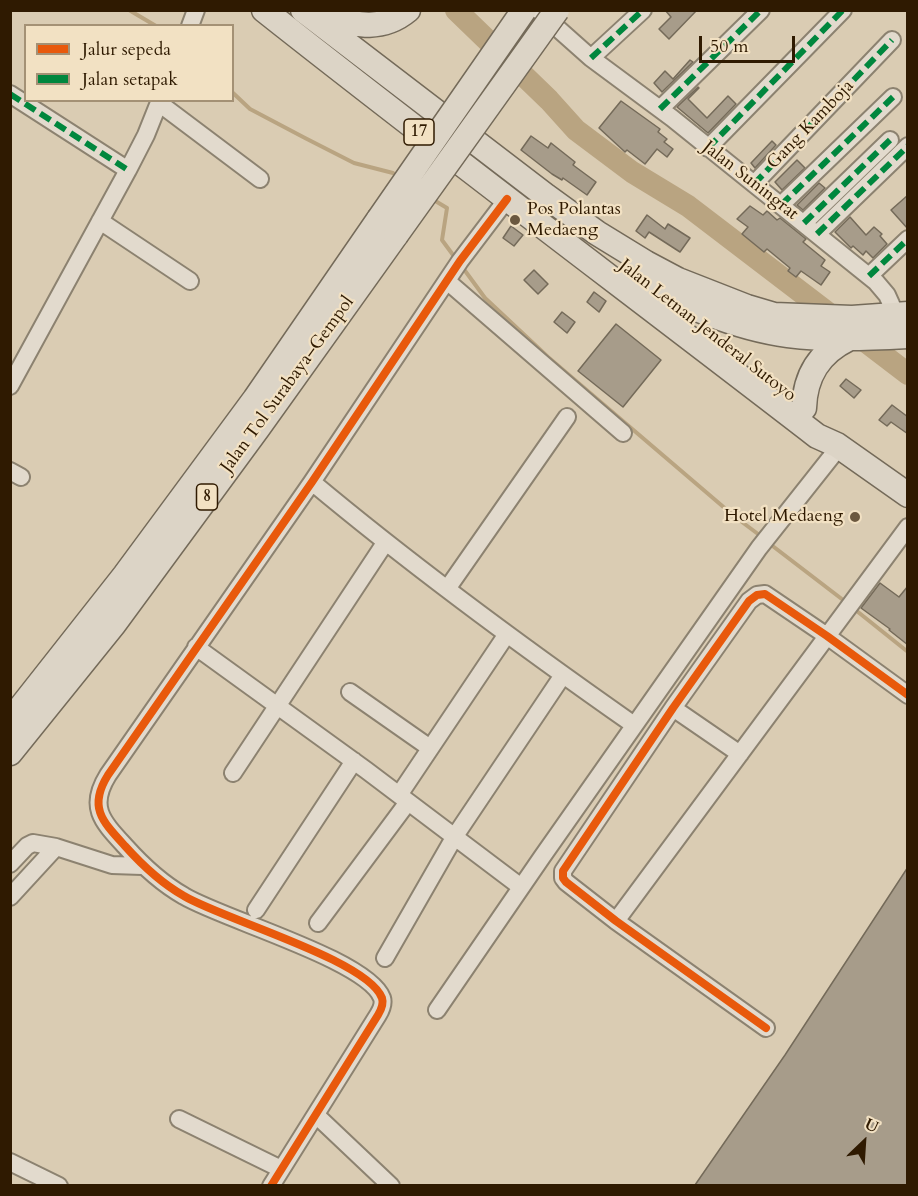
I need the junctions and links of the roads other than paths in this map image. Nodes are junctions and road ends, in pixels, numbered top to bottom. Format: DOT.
graph roads {
  1 [pos="264,10"];
  2 [pos="408,10"];
  3 [pos="524,10"];
  4 [pos="537,10"];
  5 [pos="557,10"];
  6 [pos="643,10"];
  7 [pos="761,10"];
  8 [pos="843,10"];
  9 [pos="304,12"];
  10 [pos="892,40"];
  11 [pos="591,58"];
  12 [pos="10,94"];
  13 [pos="893,97"];
  14 [pos="159,102"];
  15 [pos="660,110"];
  16 [pos="890,140"];
  17 [pos="908,146"];
  18 [pos="708,148"];
  19 [pos="128,170"];
  20 [pos="260,179"];
  21 [pos="754,184"];
  22 [pos="546,196"];
  23 [pos="507,199"];
  24 [pos="781,205"];
  25 [pos="100,221"];
  26 [pos="388,227"];
  27 [pos="810,229"];
  28 [pos="908,239"];
  29 [pos="576,250"];
  30 [pos="453,272"];
  31 [pos="869,276"];
  32 [pos="190,280"];
  33 [pos="653,290"];
  34 [pos="726,309"];
  35 [pos="902,314"];
  36 [pos="908,336"];
  37 [pos="852,339"];
  38 [pos="10,386"];
  39 [pos="804,408"];
  40 [pos="567,417"];
  41 [pos="623,433"];
  42 [pos="838,446"];
  43 [pos="312,482"];
  44 [pos="908,495"];
  45 [pos="908,527"];
  46 [pos="385,543"];
  47 [pos="447,589"];
  48 [pos="507,634"];
  49 [pos="827,636"];
  50 [pos="196,648"];
  51 [pos="563,675"];
  52 [pos="350,692"];
  53 [pos="908,695"];
  54 [pos="278,707"];
  55 [pos="673,708"];
  56 [pos="10,721"];
  57 [pos="634,725"];
  58 [pos="430,748"];
  59 [pos="10,753"];
  60 [pos="740,754"];
  61 [pos="354,761"];
  62 [pos="233,773"];
  63 [pos="404,798"];
  64 [pos="455,836"];
  65 [pos="56,847"];
  66 [pos="10,864"];
  67 [pos="142,866"];
  68 [pos="521,887"];
  69 [pos="10,897"];
  70 [pos="256,910"];
  71 [pos="616,921"];
  72 [pos="318,924"];
  73 [pos="385,958"];
  74 [pos="437,1010"];
  75 [pos="766,1028"];
  76 [pos="316,1115"];
  77 [pos="179,1119"];
  78 [pos="10,1162"];
  79 [pos="281,1169"];
  80 [pos="59,1185"];
  81 [pos="271,1185"];
  82 [pos="391,1185"];
  1 -- 23 [label="highway, 17"];
  2 -- 9 [label="highway"];
  3 -- 26 [label="highway, Jalan Tol Surabaya–Gempol / 8, bridge"];
  4 -- 11 [label="street, Jalan Suningrat"];
  5 -- 26 [label="highway, Jalan Tol Surabaya–Gempol / 8, bridge"];
  6 -- 11 [label="street"];
  7 -- 15 [label="street"];
  8 -- 18 [label="street"];
  9 -- 22 [label="highway, 17"];
  10 -- 21 [label="street, Gang Kamboja"];
  11 -- 15 [label="street, Jalan Suningrat"];
  12 -- 19 [label="street"];
  13 -- 24 [label="street"];
  14 -- 19 [label="street"];
  14 -- 20 [label="street"];
  15 -- 18 [label="street, Jalan Suningrat"];
  16 -- 27 [label="street"];
  17 -- 27 [label="street"];
  18 -- 21 [label="street, Jalan Suningrat"];
  19 -- 25 [label="street"];
  21 -- 24 [label="street, Jalan Suningrat"];
  22 -- 33 [label="highway, Jalan Letnan Jenderal Sutoyo"];
  22 -- 34 [label="highway, 17"];
  23 -- 29 [label="highway, 17"];
  23 -- 30 [label="street"];
  24 -- 27 [label="street, Jalan Suningrat"];
  25 -- 32 [label="street"];
  25 -- 38 [label="street"];
  26 -- 56 [label="highway, Jalan Tol Surabaya–Gempol / 8"];
  26 -- 59 [label="highway, Jalan Tol Surabaya–Gempol / 8"];
  27 -- 31 [label="street, Jalan Suningrat"];
  28 -- 31 [label="street"];
  29 -- 33 [label="highway, 17"];
  29 -- 42 [label="highway, Jalan Letnan Jenderal Sutoyo"];
  30 -- 41 [label="street"];
  30 -- 43 [label="street"];
  31 -- 35 [label="street, Jalan Suningrat"];
  33 -- 34 [label="highway, 17"];
  33 -- 39 [label="highway, Jalan Letnan Jenderal Sutoyo"];
  34 -- 35 [label="highway, 17"];
  34 -- 37 [label="highway, 17"];
  36 -- 37 [label="highway, 17"];
  37 -- 39 [label="highway"];
  39 -- 42 [label="highway, Jalan Letnan Jenderal Sutoyo"];
  40 -- 47 [label="street"];
  42 -- 44 [label="highway, Jalan Letnan Jenderal Sutoyo"];
  42 -- 57 [label="street"];
  43 -- 46 [label="street"];
  43 -- 50 [label="street"];
  45 -- 49 [label="street"];
  46 -- 47 [label="street"];
  46 -- 54 [label="street"];
  47 -- 48 [label="street"];
  48 -- 51 [label="street"];
  48 -- 58 [label="street"];
  49 -- 53 [label="street"];
  49 -- 55 [label="street"];
  49 -- 60 [label="street"];
  50 -- 54 [label="street"];
  50 -- 67 [label="street"];
  51 -- 57 [label="street"];
  51 -- 64 [label="street"];
  52 -- 58 [label="street"];
  54 -- 61 [label="street"];
  54 -- 62 [label="street"];
  55 -- 60 [label="street"];
  55 -- 71 [label="street"];
  57 -- 68 [label="street"];
  58 -- 63 [label="street"];
  60 -- 71 [label="street"];
  61 -- 63 [label="street"];
  61 -- 70 [label="street"];
  63 -- 64 [label="street"];
  63 -- 72 [label="street"];
  64 -- 68 [label="street"];
  64 -- 73 [label="street"];
  65 -- 66 [label="street"];
  65 -- 67 [label="street"];
  65 -- 69 [label="street"];
  67 -- 76 [label="street"];
  68 -- 74 [label="street"];
  71 -- 75 [label="street"];
  76 -- 79 [label="street"];
  76 -- 82 [label="street"];
  77 -- 79 [label="street"];
  78 -- 80 [label="street"];
  79 -- 81 [label="street"];
}
